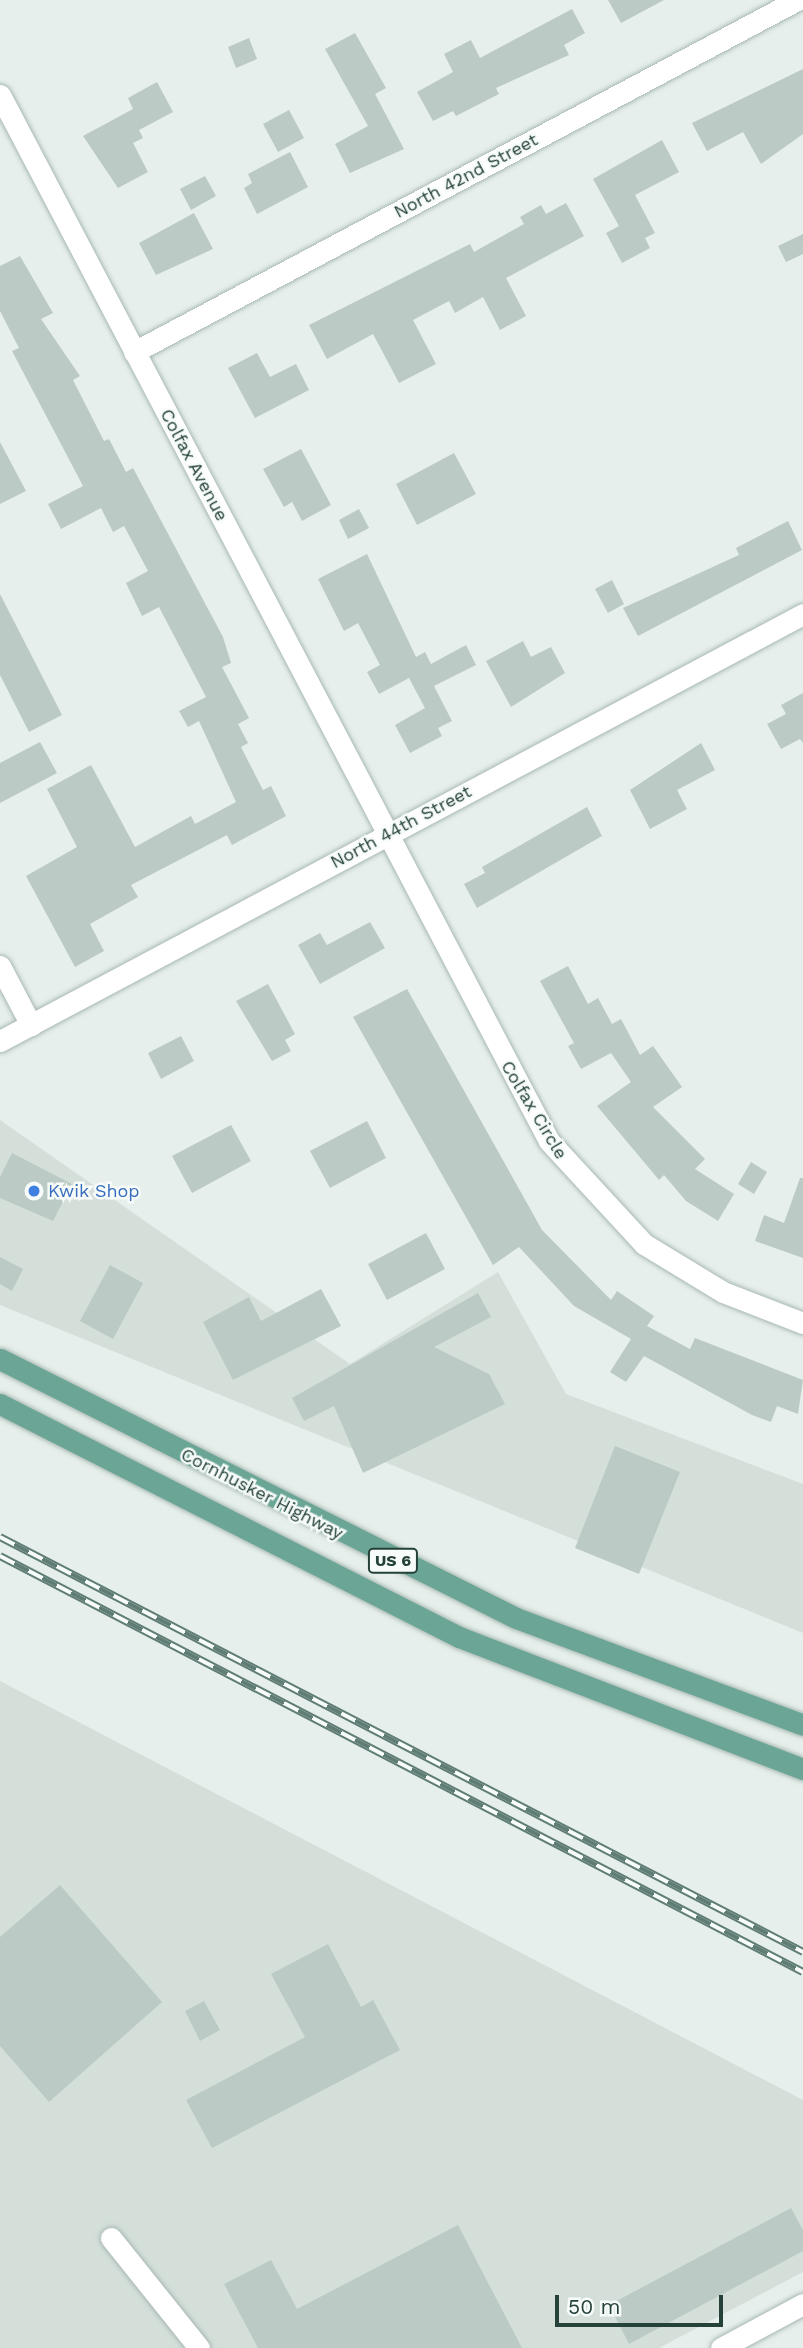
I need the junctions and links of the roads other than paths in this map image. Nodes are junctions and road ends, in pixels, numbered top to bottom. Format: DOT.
graph roads {
  1 [pos="797,0"];
  2 [pos="0,95"];
  3 [pos="134,352"];
  4 [pos="803,614"];
  5 [pos="387,835"];
  6 [pos="0,966"];
  7 [pos="31,1025"];
  8 [pos="0,1041"];
  9 [pos="803,1323"];
  10 [pos="0,1359"];
  11 [pos="0,1404"];
  12 [pos="803,1725"];
  13 [pos="803,1769"];
  14 [pos="111,2238"];
  15 [pos="803,2304"];
  16 [pos="199,2348"];
  17 [pos="721,2348"];
  1 -- 3 [label="street, North 42nd Street"];
  2 -- 3 [label="street, Colfax Avenue"];
  3 -- 5 [label="street, Colfax Avenue"];
  4 -- 5 [label="street, North 44th Street"];
  5 -- 7 [label="street, North 44th Street"];
  5 -- 9 [label="street, Colfax Circle"];
  6 -- 7 [label="street"];
  7 -- 8 [label="street, North 44th Street"];
  10 -- 12 [label="main road, Cornhusker Highway / US 6"];
  11 -- 13 [label="main road, US 6"];
  14 -- 16 [label="street"];
  15 -- 17 [label="street"];
}
